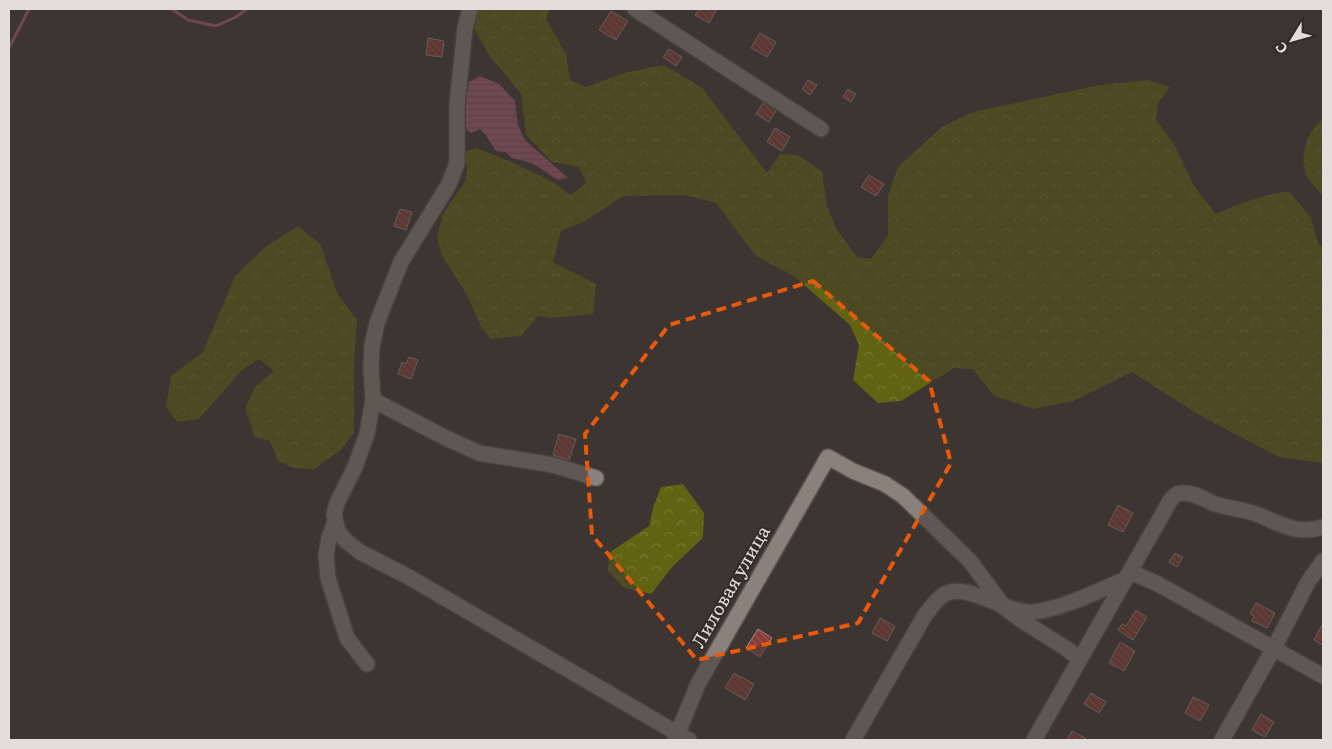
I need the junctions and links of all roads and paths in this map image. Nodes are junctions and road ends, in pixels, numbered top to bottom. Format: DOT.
graph roads {
  1 [pos="470,9"];
  2 [pos="635,9"];
  3 [pos="821,129"];
  4 [pos="373,400"];
  5 [pos="596,478"];
  6 [pos="335,522"];
  7 [pos="1323,527"];
  8 [pos="1323,561"];
  9 [pos="1127,576"];
  10 [pos="1004,607"];
  11 [pos="1274,648"];
  12 [pos="1079,659"];
  13 [pos="367,664"];
  14 [pos="1323,676"];
  15 [pos="681,738"];
  16 [pos="853,740"];
  17 [pos="1034,740"];
  18 [pos="1222,740"];
  1 -- 4 [label="street"];
  2 -- 3 [label="street"];
  4 -- 5 [label="street"];
  4 -- 6 [label="street"];
  6 -- 13 [label="street"];
  6 -- 15 [label="street"];
  7 -- 9 [label="street"];
  8 -- 11 [label="street"];
  9 -- 10 [label="street"];
  9 -- 11 [label="street"];
  9 -- 12 [label="street"];
  10 -- 12 [label="street"];
  10 -- 15 [label="street, Лиловая улица"];
  10 -- 16 [label="street"];
  11 -- 14 [label="street"];
  11 -- 18 [label="street"];
  12 -- 17 [label="street"];
}
